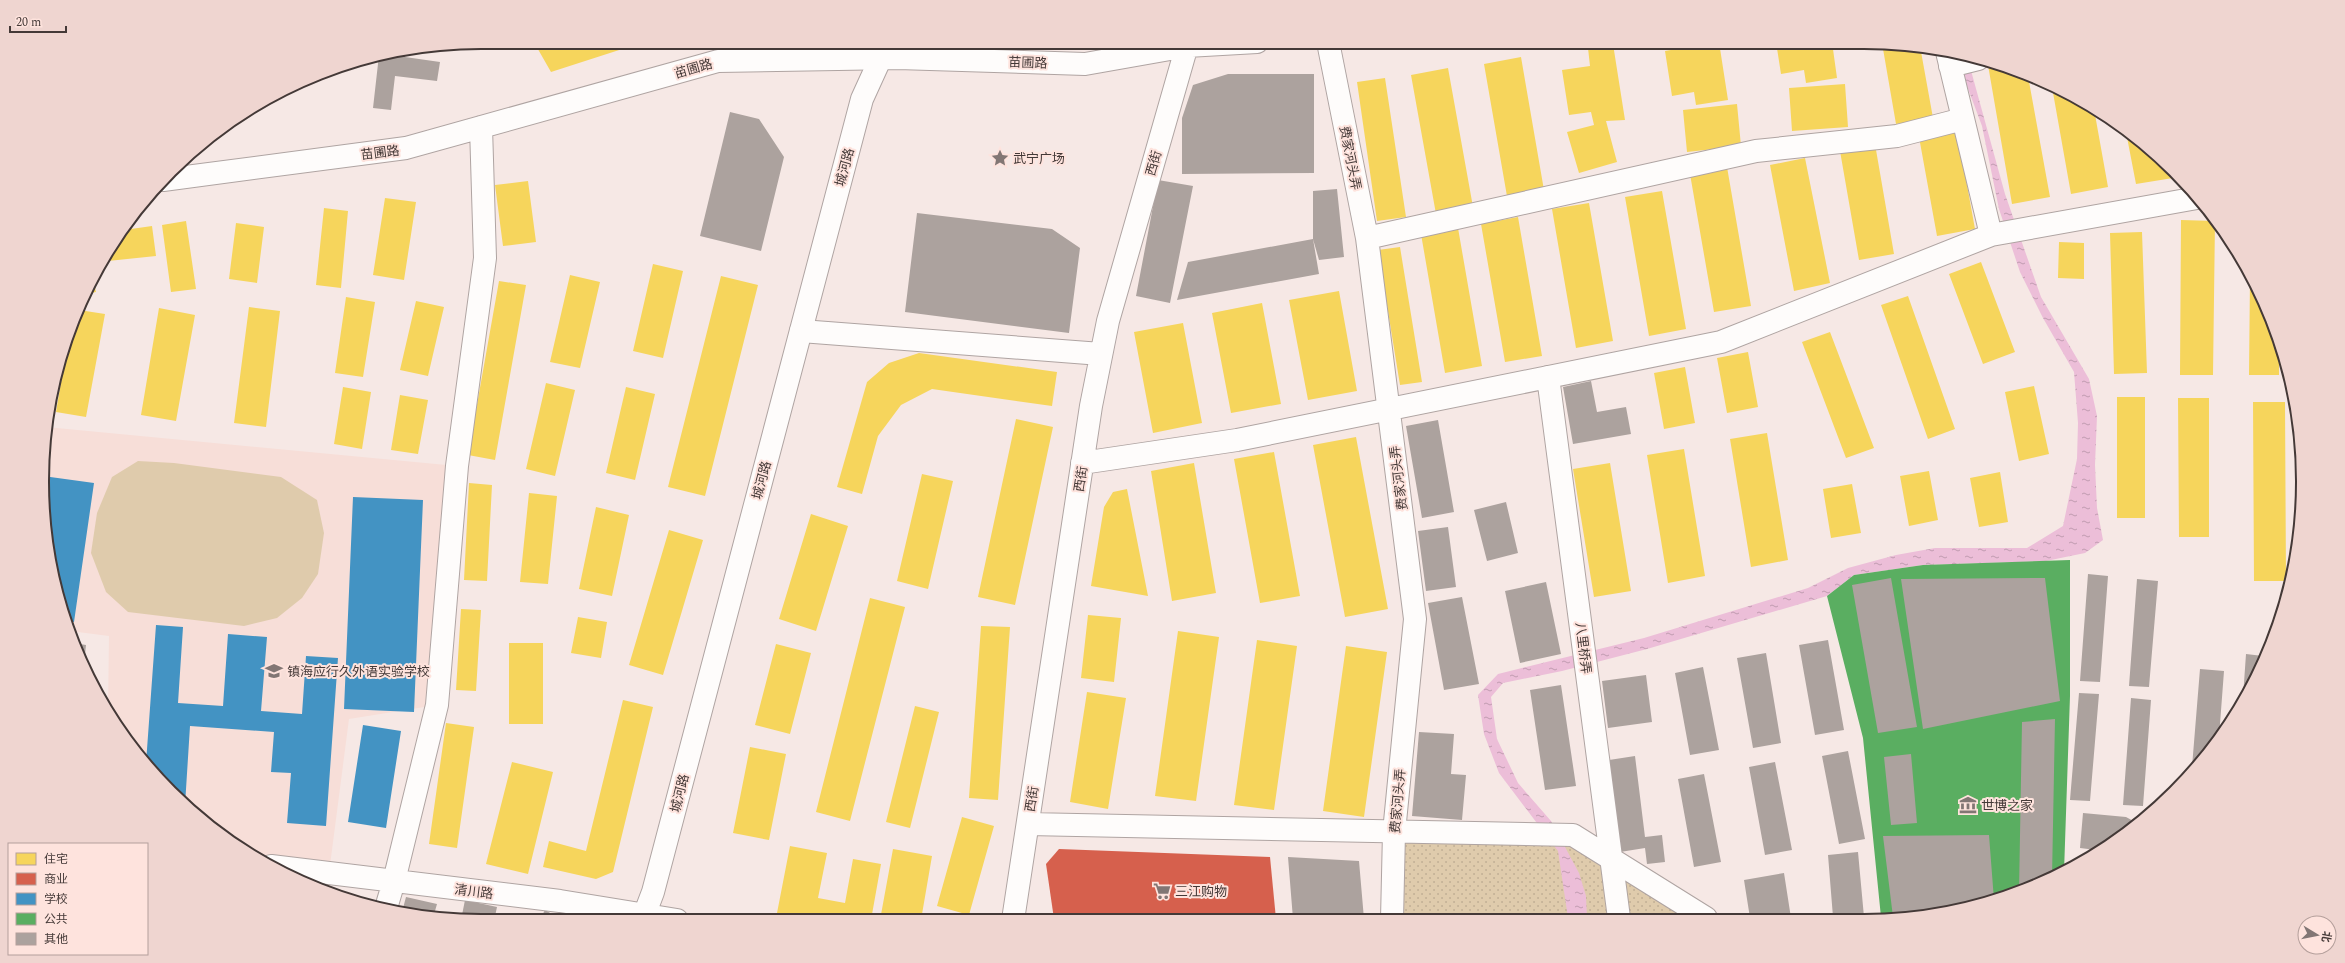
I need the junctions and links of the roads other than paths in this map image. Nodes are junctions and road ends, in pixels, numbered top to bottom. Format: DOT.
graph roads {
  1 [pos="1162,49"];
  2 [pos="1186,49"];
  3 [pos="1329,49"];
  4 [pos="884,50"];
  5 [pos="1948,59"];
  6 [pos="1963,119"];
  7 [pos="481,127"];
  8 [pos="174,178"];
  9 [pos="2191,199"];
  10 [pos="1991,235"];
  11 [pos="1367,238"];
  12 [pos="801,331"];
  13 [pos="1101,354"];
  14 [pos="1548,377"];
  15 [pos="1390,409"];
  16 [pos="1082,463"];
  17 [pos="1028,824"];
  18 [pos="1394,832"];
  19 [pos="1611,859"];
  20 [pos="288,868"];
  21 [pos="394,881"];
  22 [pos="387,903"];
  23 [pos="623,914"];
  24 [pos="645,914"];
  25 [pos="1013,914"];
  26 [pos="1392,914"];
  27 [pos="1618,914"];
  28 [pos="1700,914"];
  1 -- 4 [label="street, 苗圃路"];
  2 -- 13 [label="street, 西街"];
  3 -- 11 [label="street, 费家河头弄"];
  4 -- 7 [label="street, 苗圃路"];
  4 -- 12 [label="street, 城河路"];
  5 -- 6 [label="street"];
  6 -- 10 [label="street"];
  6 -- 11 [label="street"];
  7 -- 8 [label="street, 苗圃路"];
  7 -- 21 [label="street"];
  9 -- 10 [label="street"];
  10 -- 14 [label="street"];
  11 -- 15 [label="street, 费家河头弄"];
  12 -- 13 [label="street"];
  12 -- 24 [label="street, 城河路"];
  13 -- 16 [label="street, 西街"];
  14 -- 15 [label="street"];
  14 -- 19 [label="street, 八里桥弄"];
  15 -- 16 [label="street"];
  15 -- 18 [label="street, 费家河头弄"];
  16 -- 17 [label="street, 西街"];
  17 -- 18 [label="street"];
  17 -- 25 [label="street, 西街"];
  18 -- 19 [label="street"];
  18 -- 26 [label="street, 费家河头弄"];
  19 -- 27 [label="street, 八里桥弄"];
  19 -- 28 [label="street"];
  20 -- 21 [label="street, 清川路"];
  21 -- 22 [label="street"];
  21 -- 23 [label="street, 清川路"];
}
